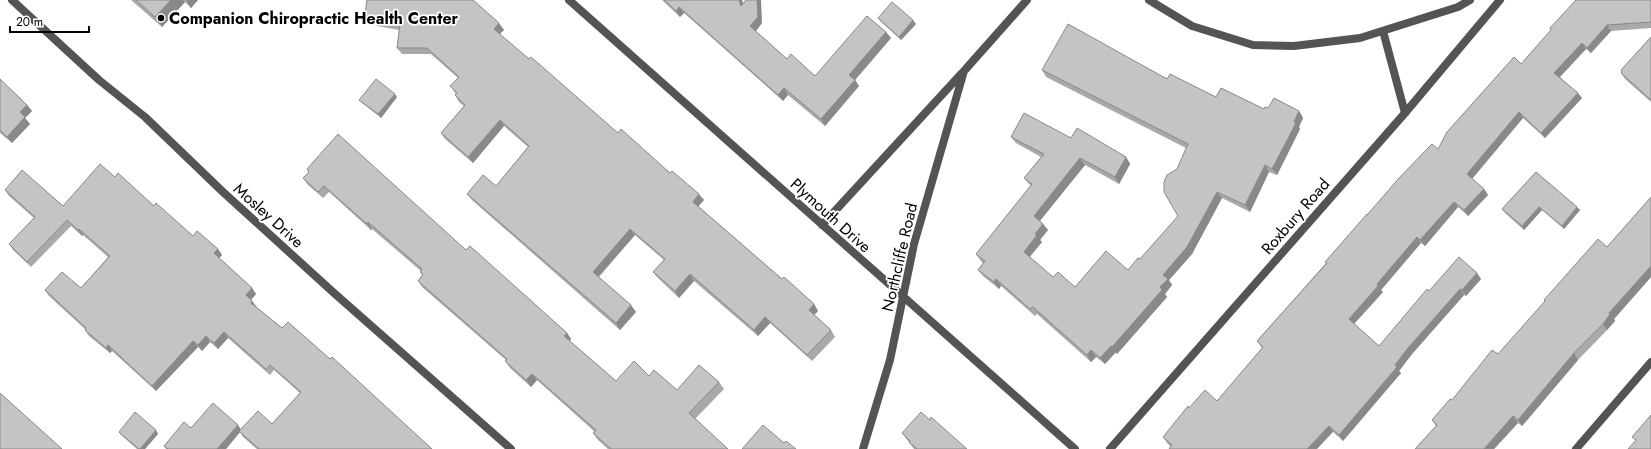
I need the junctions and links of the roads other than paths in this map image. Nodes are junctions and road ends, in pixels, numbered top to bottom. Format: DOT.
graph roads {
  1 [pos="12,0"];
  2 [pos="568,0"];
  3 [pos="1028,0"];
  4 [pos="1149,0"];
  5 [pos="1470,0"];
  6 [pos="1500,0"];
  7 [pos="1383,31"];
  8 [pos="964,71"];
  9 [pos="1404,113"];
  10 [pos="822,225"];
  11 [pos="904,298"];
  12 [pos="1651,362"];
  13 [pos="511,449"];
  14 [pos="863,449"];
  15 [pos="1075,449"];
  16 [pos="1110,449"];
  17 [pos="1576,449"];
  1 -- 13 [label="street, Mosley Drive"];
  2 -- 10 [label="street, Plymouth Drive"];
  3 -- 8 [label="street, Northcliffe Road"];
  4 -- 7 [label="street"];
  5 -- 7 [label="street"];
  6 -- 9 [label="street, Roxbury Road"];
  7 -- 9 [label="street"];
  8 -- 10 [label="street, Northcliffe Road"];
  8 -- 11 [label="street, Northcliffe Road"];
  9 -- 16 [label="street, Roxbury Road"];
  10 -- 11 [label="street, Plymouth Drive"];
  11 -- 14 [label="street, Northcliffe Road"];
  11 -- 15 [label="street, Plymouth Drive"];
  12 -- 17 [label="street"];
}
